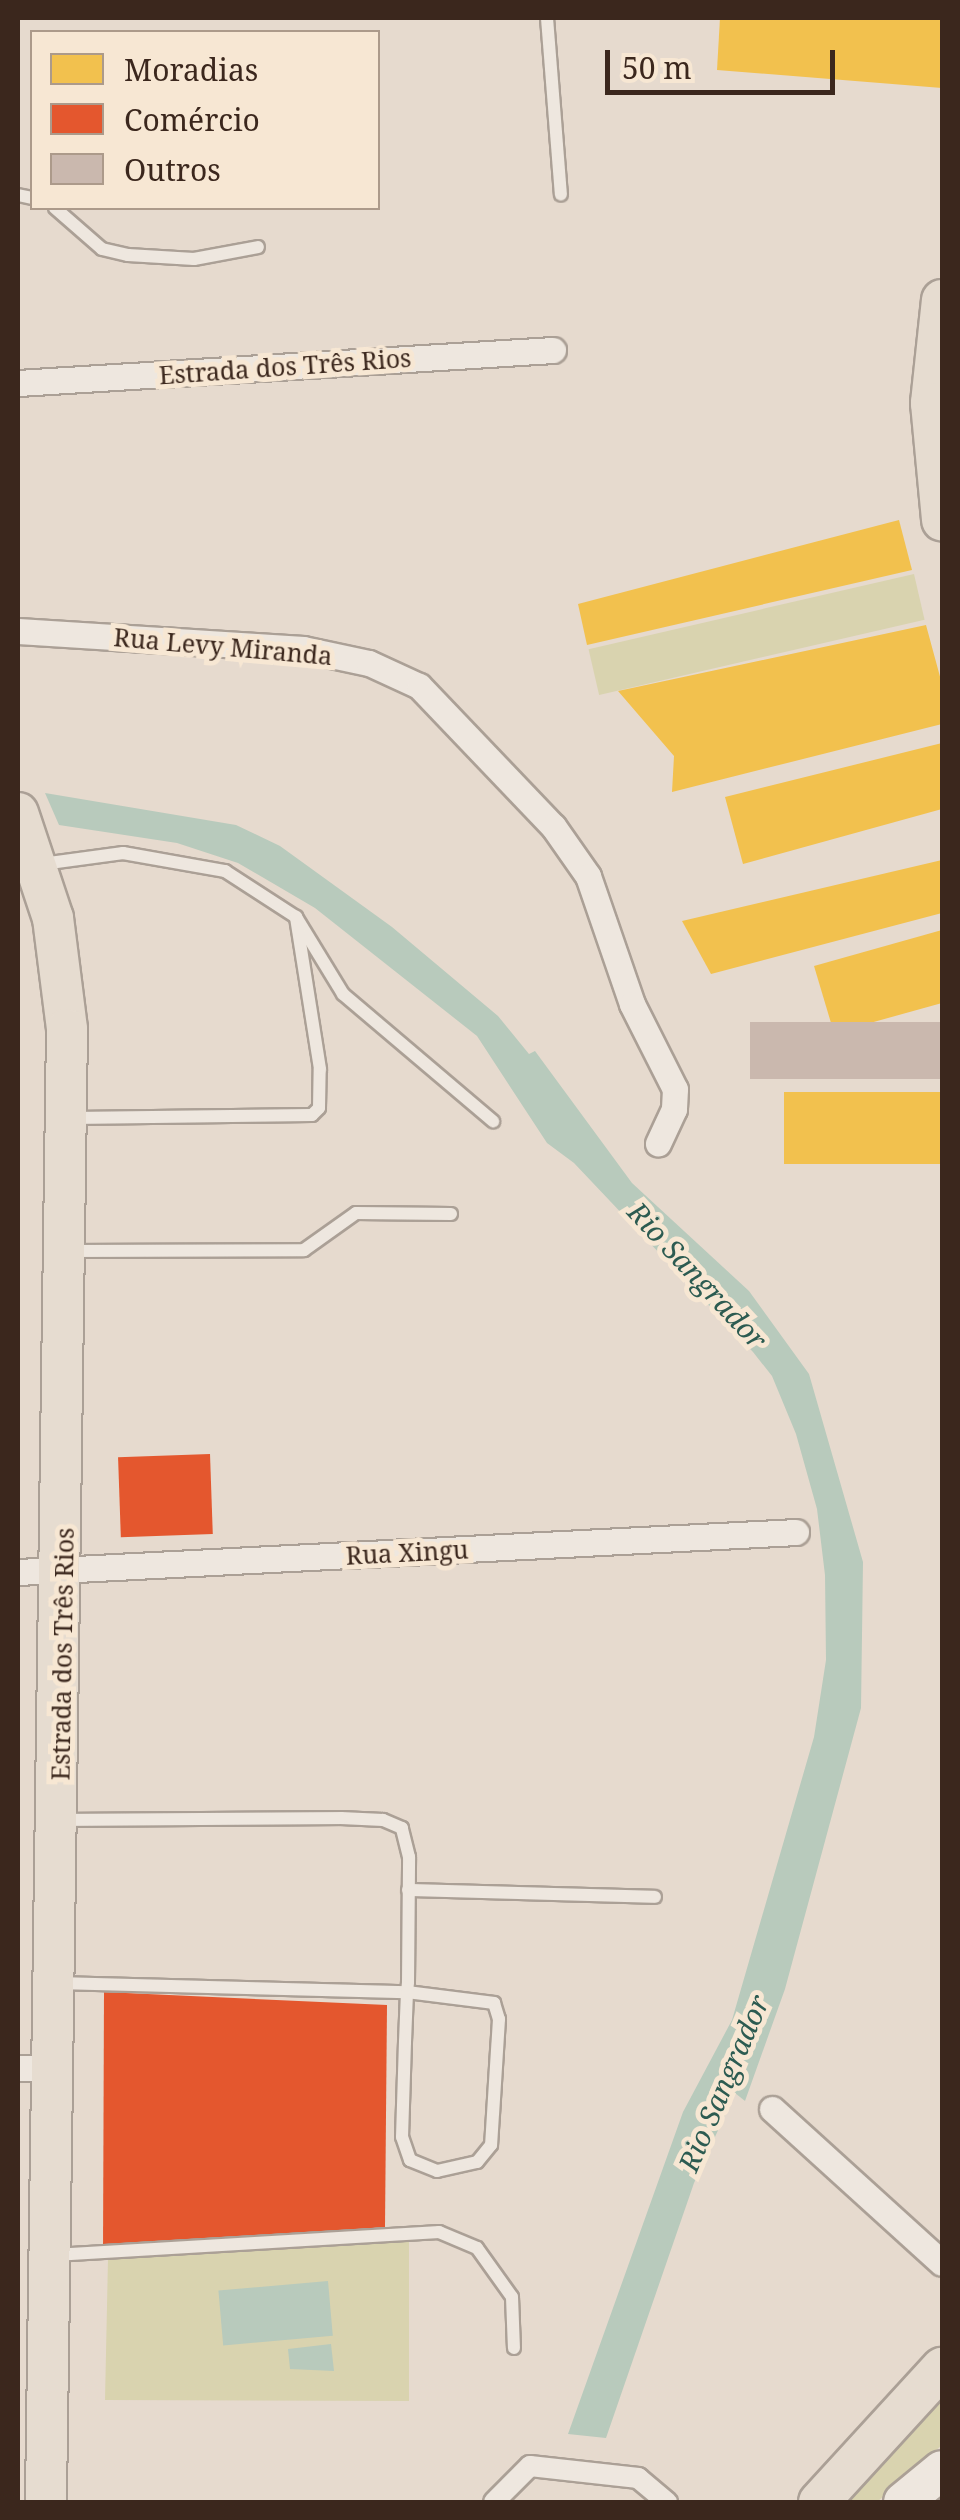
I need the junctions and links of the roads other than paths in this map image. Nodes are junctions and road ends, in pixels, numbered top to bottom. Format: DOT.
graph roads {
  1 [pos="547,18"];
  2 [pos="561,194"];
  3 [pos="57,210"];
  4 [pos="258,248"];
  5 [pos="942,300"];
  6 [pos="553,350"];
  7 [pos="18,383"];
  8 [pos="937,392"];
  9 [pos="942,520"];
  10 [pos="18,630"];
  11 [pos="18,813"];
  12 [pos="36,865"];
  13 [pos="296,917"];
  14 [pos="67,1118"];
  15 [pos="493,1121"];
  16 [pos="658,1144"];
  17 [pos="452,1214"];
  18 [pos="66,1251"];
  19 [pos="796,1532"];
  20 [pos="64,1570"];
  21 [pos="18,1572"];
  22 [pos="58,1820"];
  23 [pos="408,1890"];
  24 [pos="655,1896"];
  25 [pos="55,1982"];
  26 [pos="407,1992"];
  27 [pos="35,2068"];
  28 [pos="772,2108"];
  29 [pos="46,2256"];
  30 [pos="942,2262"];
  31 [pos="514,2348"];
  32 [pos="942,2368"];
  33 [pos="942,2470"];
  34 [pos="46,2502"];
  35 [pos="494,2502"];
  36 [pos="666,2502"];
  37 [pos="820,2502"];
  38 [pos="903,2502"];
  1 -- 2 [label="lane"];
  3 -- 4 [label="lane"];
  5 -- 8 [label="main road"];
  6 -- 7 [label="street, Estrada dos Três Rios"];
  8 -- 9 [label="main road"];
  10 -- 16 [label="street, Rua Levy Miranda"];
  11 -- 12 [label="main road, Estrada dos Três Rios"];
  12 -- 13 [label="lane"];
  12 -- 14 [label="main road, Estrada dos Três Rios"];
  13 -- 14 [label="lane"];
  13 -- 15 [label="lane"];
  14 -- 18 [label="main road, Estrada dos Três Rios"];
  17 -- 18 [label="lane"];
  18 -- 20 [label="main road, Estrada dos Três Rios"];
  19 -- 20 [label="street, Rua Xingu"];
  20 -- 21 [label="street, Rua Xingu"];
  20 -- 22 [label="main road, Estrada dos Três Rios"];
  22 -- 23 [label="lane"];
  22 -- 25 [label="main road, Estrada dos Três Rios"];
  23 -- 24 [label="lane"];
  23 -- 26 [label="lane"];
  25 -- 26 [label="lane"];
  25 -- 27 [label="main road, Estrada dos Três Rios"];
  26 -- 26 [label="lane"];
  27 -- 29 [label="main road, Estrada dos Três Rios"];
  28 -- 30 [label="street"];
  29 -- 31 [label="lane"];
  29 -- 34 [label="main road, Estrada dos Três Rios"];
  32 -- 37 [label="main road"];
  33 -- 38 [label="main road"];
  35 -- 36 [label="street"];
}
